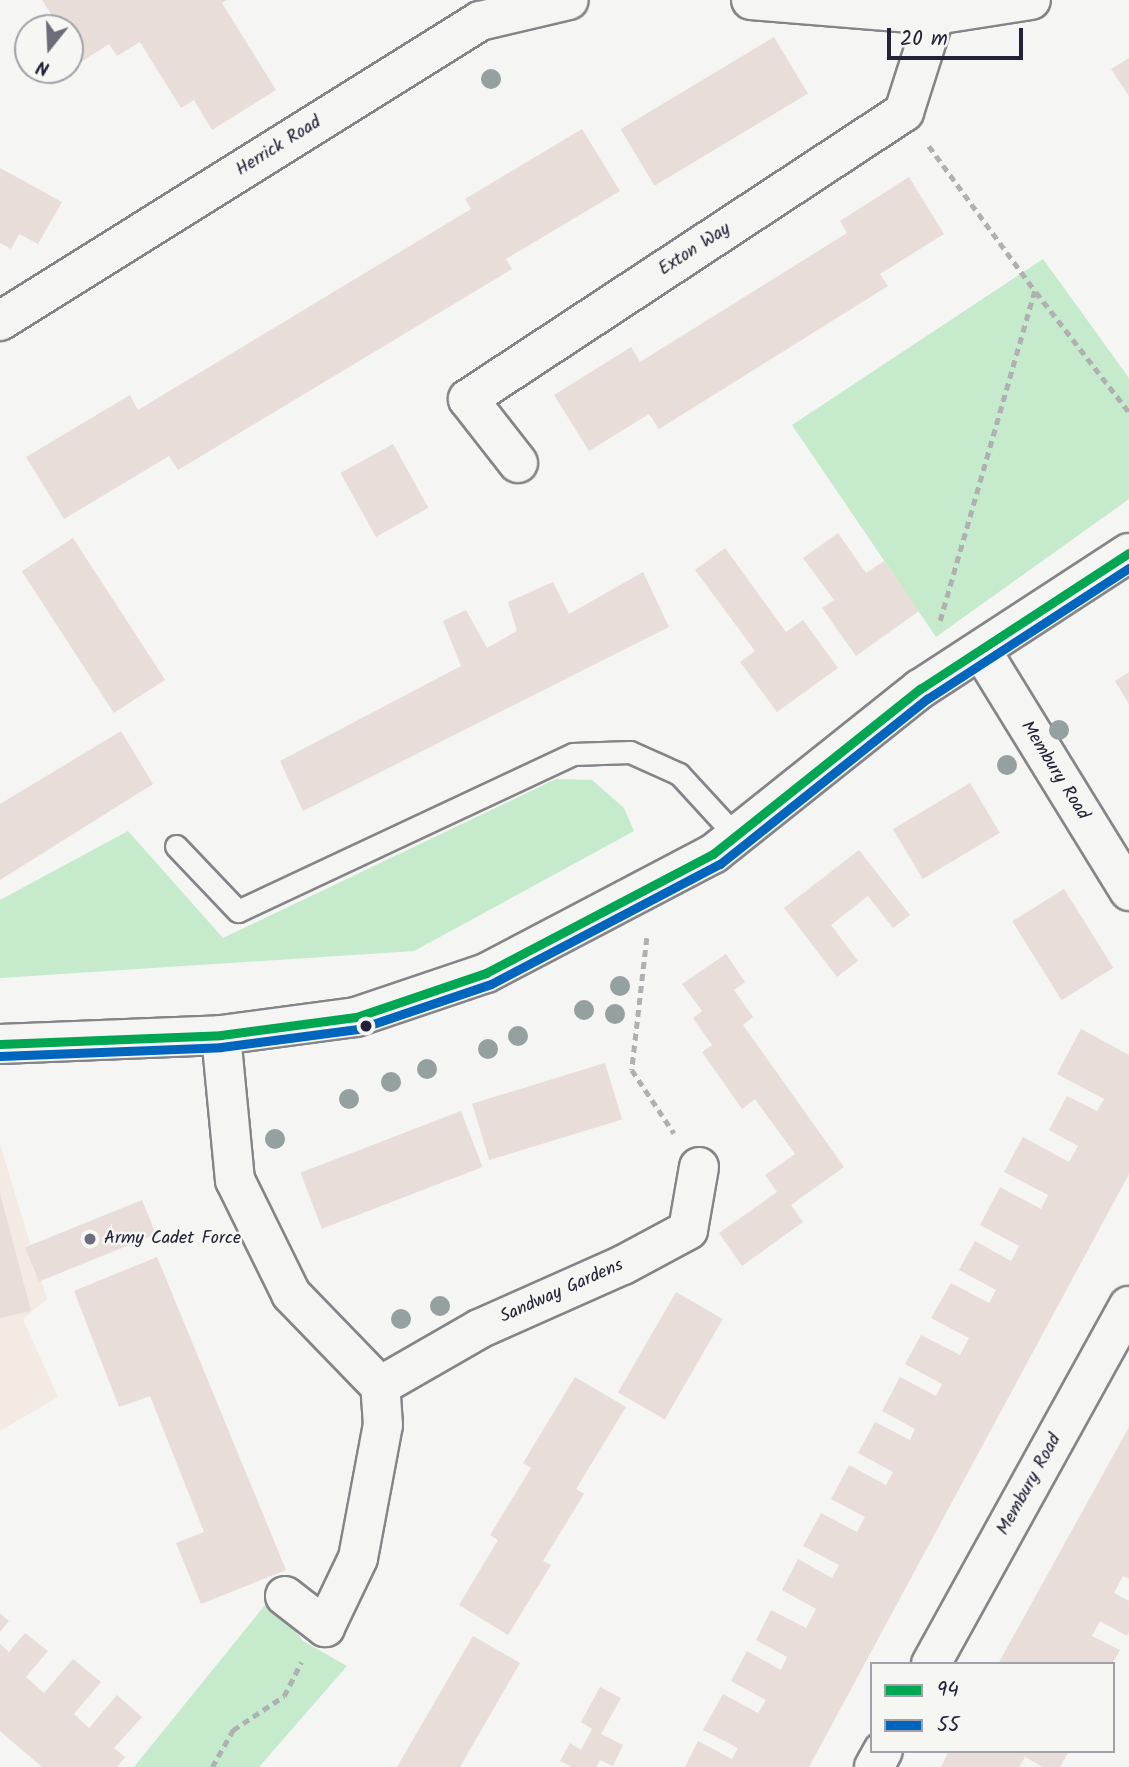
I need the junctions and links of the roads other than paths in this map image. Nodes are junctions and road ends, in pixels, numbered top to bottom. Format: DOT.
graph roads {
  1 [pos="569,0"];
  2 [pos="751,0"];
  3 [pos="1031,0"];
  4 [pos="935,15"];
  5 [pos="0,321"];
  6 [pos="517,463"];
  7 [pos="1129,553"];
  8 [pos="981,650"];
  9 [pos="736,836"];
  10 [pos="176,846"];
  11 [pos="1129,891"];
  12 [pos="221,1035"];
  13 [pos="0,1044"];
  14 [pos="699,1167"];
  15 [pos="1129,1306"];
  16 [pos="380,1386"];
  17 [pos="285,1596"];
  18 [pos="932,1662"];
  1 -- 5 [label="street, Herrick Road"];
  2 -- 4 [label="street"];
  3 -- 4 [label="street"];
  4 -- 6 [label="street, Exton Way"];
  7 -- 8 [label="street"];
  8 -- 9 [label="street"];
  8 -- 11 [label="street, Membury Road"];
  9 -- 10 [label="lane"];
  9 -- 12 [label="street"];
  12 -- 13 [label="street"];
  12 -- 16 [label="street"];
  14 -- 16 [label="street, Sandway Gardens"];
  15 -- 18 [label="street, Membury Road"];
  16 -- 17 [label="street"];
}
